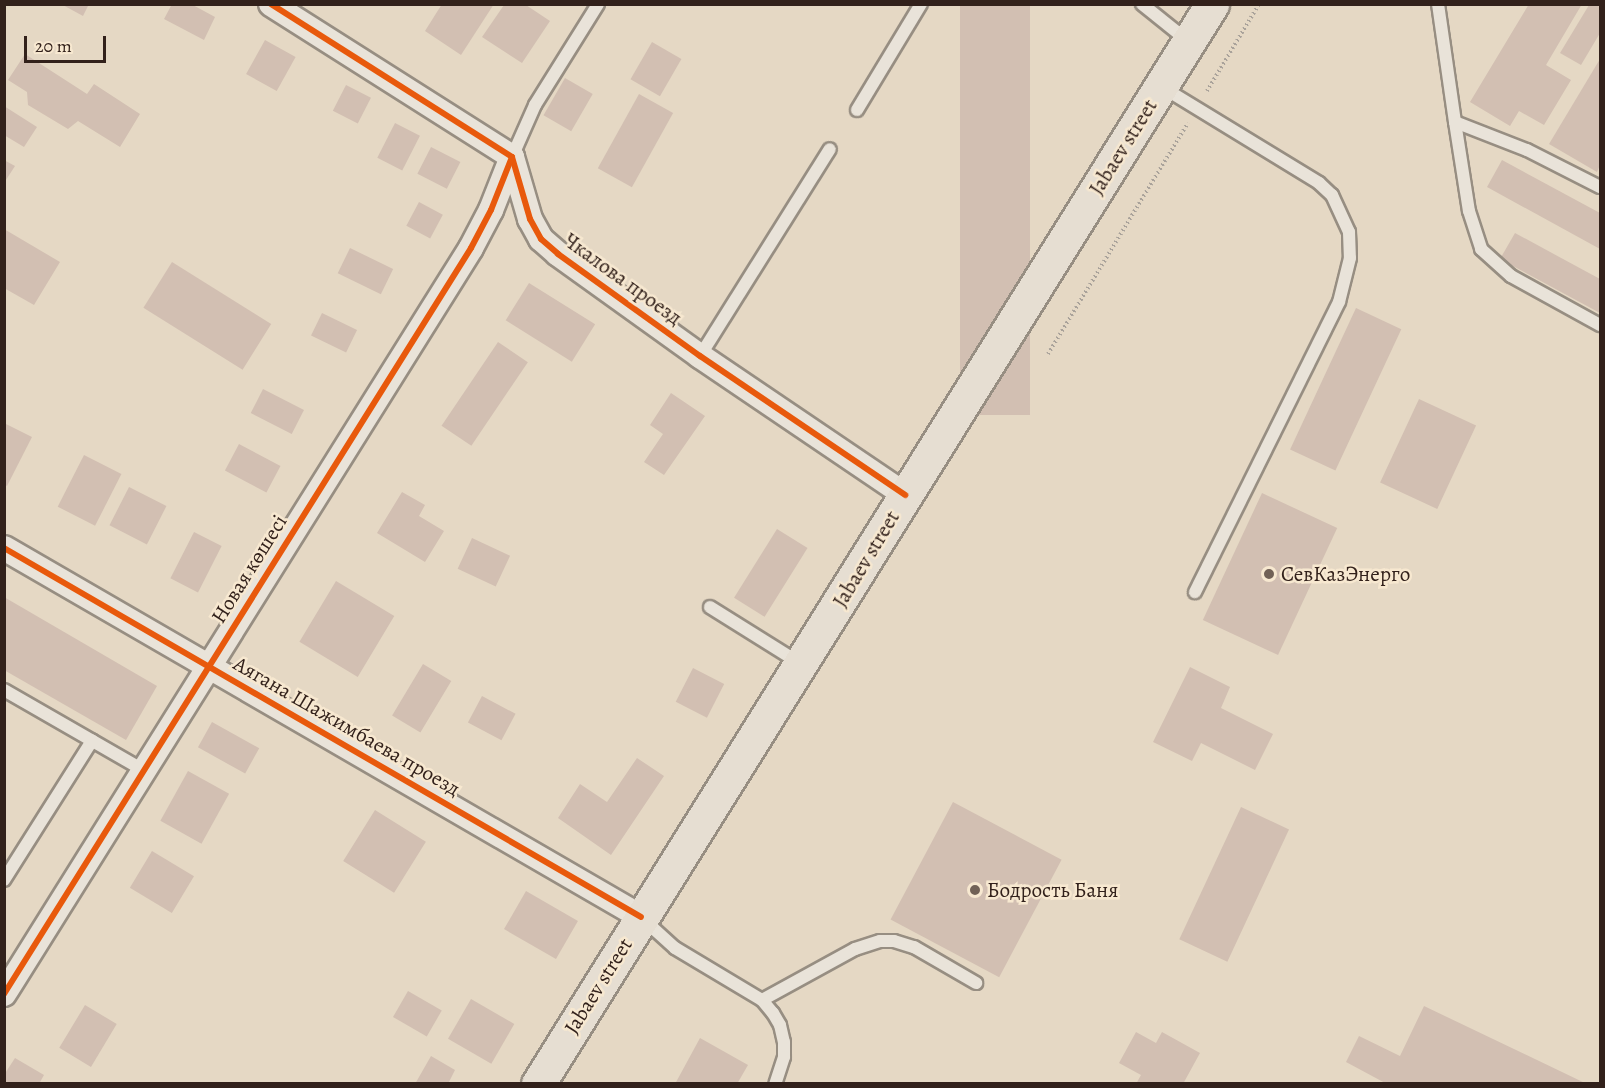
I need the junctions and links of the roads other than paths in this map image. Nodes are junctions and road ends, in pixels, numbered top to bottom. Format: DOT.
graph roads {
  1 [pos="271,4"];
  2 [pos="598,4"];
  3 [pos="921,4"];
  4 [pos="1142,4"];
  5 [pos="1212,4"];
  6 [pos="1438,4"];
  7 [pos="1190,42"];
  8 [pos="1161,87"];
  9 [pos="857,110"];
  10 [pos="1455,122"];
  11 [pos="830,149"];
  12 [pos="512,157"];
  13 [pos="1600,187"];
  14 [pos="1600,325"];
  15 [pos="700,356"];
  16 [pos="904,495"];
  17 [pos="4,548"];
  18 [pos="1195,592"];
  19 [pos="710,607"];
  20 [pos="802,664"];
  21 [pos="208,665"];
  22 [pos="4,690"];
  23 [pos="92,741"];
  24 [pos="143,770"];
  25 [pos="4,880"];
  26 [pos="641,917"];
  27 [pos="976,983"];
  28 [pos="4,994"];
  29 [pos="762,1000"];
  30 [pos="538,1083"];
  31 [pos="775,1083"];
  1 -- 12 [label="street"];
  2 -- 12 [label="lane"];
  3 -- 9 [label="lane"];
  4 -- 7 [label="lane"];
  5 -- 7 [label="main road, Jabaev street"];
  6 -- 10 [label="lane"];
  7 -- 8 [label="main road, Jabaev street"];
  8 -- 16 [label="main road, Jabaev street"];
  8 -- 18 [label="lane"];
  10 -- 13 [label="lane"];
  10 -- 14 [label="lane"];
  11 -- 15 [label="lane"];
  12 -- 15 [label="street, Чкалова проезд"];
  12 -- 21 [label="street, Новая көшесі"];
  15 -- 16 [label="street, Чкалова проезд"];
  16 -- 20 [label="main road, Jabaev street"];
  17 -- 21 [label="street, Аягана Шажимбаева проезд"];
  19 -- 20 [label="lane"];
  20 -- 26 [label="main road, Jabaev street"];
  21 -- 24 [label="street, Новая көшесі"];
  21 -- 26 [label="street, Аягана Шажимбаева проезд"];
  22 -- 23 [label="lane"];
  23 -- 24 [label="lane"];
  23 -- 25 [label="lane"];
  24 -- 28 [label="street, Новая көшесі"];
  26 -- 29 [label="lane"];
  26 -- 30 [label="main road, Jabaev street"];
  27 -- 29 [label="lane"];
  29 -- 31 [label="lane"];
}
